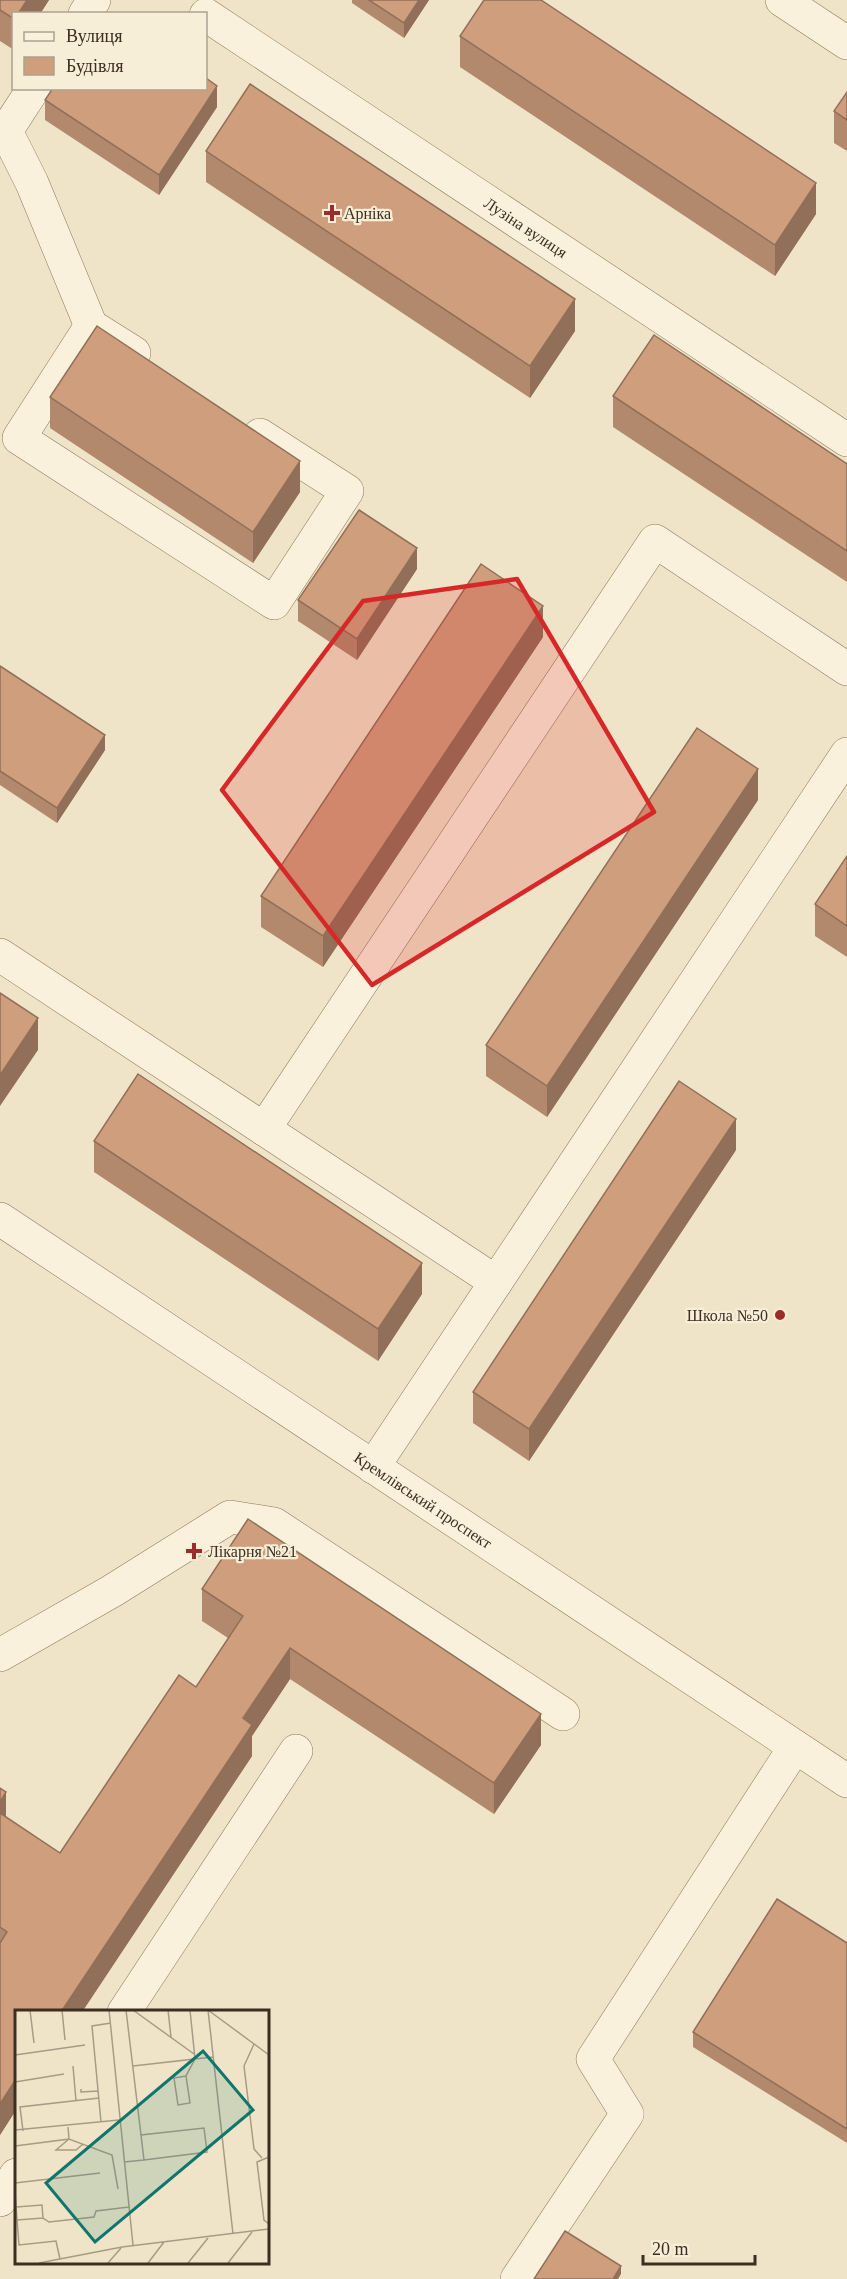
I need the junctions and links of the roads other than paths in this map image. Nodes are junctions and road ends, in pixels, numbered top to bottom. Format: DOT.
graph roads {
  1 [pos="183,0"];
  2 [pos="782,0"];
  3 [pos="202,12"];
  4 [pos="207,15"];
  5 [pos="847,43"];
  6 [pos="33,90"];
  7 [pos="2,132"];
  8 [pos="91,326"];
  9 [pos="160,370"];
  10 [pos="239,421"];
  11 [pos="847,440"];
  12 [pos="847,669"];
  13 [pos="847,754"];
  14 [pos="0,955"];
  15 [pos="264,1129"];
  16 [pos="0,1219"];
  17 [pos="496,1282"];
  18 [pos="373,1467"];
  19 [pos="0,1654"];
  20 [pos="563,1714"];
  21 [pos="795,1747"];
  22 [pos="296,1751"];
  23 [pos="847,1781"];
  24 [pos="125,2010"];
  25 [pos="15,2177"];
  26 [pos="0,2200"];
  27 [pos="517,2279"];
  1 -- 3 [label="street, Лузіна вулиця"];
  2 -- 5 [label="street"];
  4 -- 11 [label="street, Лузіна вулиця"];
  6 -- 7 [label="street"];
  7 -- 8 [label="street"];
  8 -- 9 [label="street"];
  8 -- 10 [label="street"];
  12 -- 15 [label="street"];
  13 -- 17 [label="street"];
  14 -- 15 [label="street"];
  15 -- 17 [label="street"];
  16 -- 18 [label="street, Кремлівський проспект"];
  17 -- 18 [label="street"];
  18 -- 21 [label="street, Кремлівський проспект"];
  19 -- 20 [label="street"];
  21 -- 23 [label="street, Кремлівський проспект"];
  21 -- 27 [label="street"];
  22 -- 24 [label="street"];
  25 -- 26 [label="street"];
}
